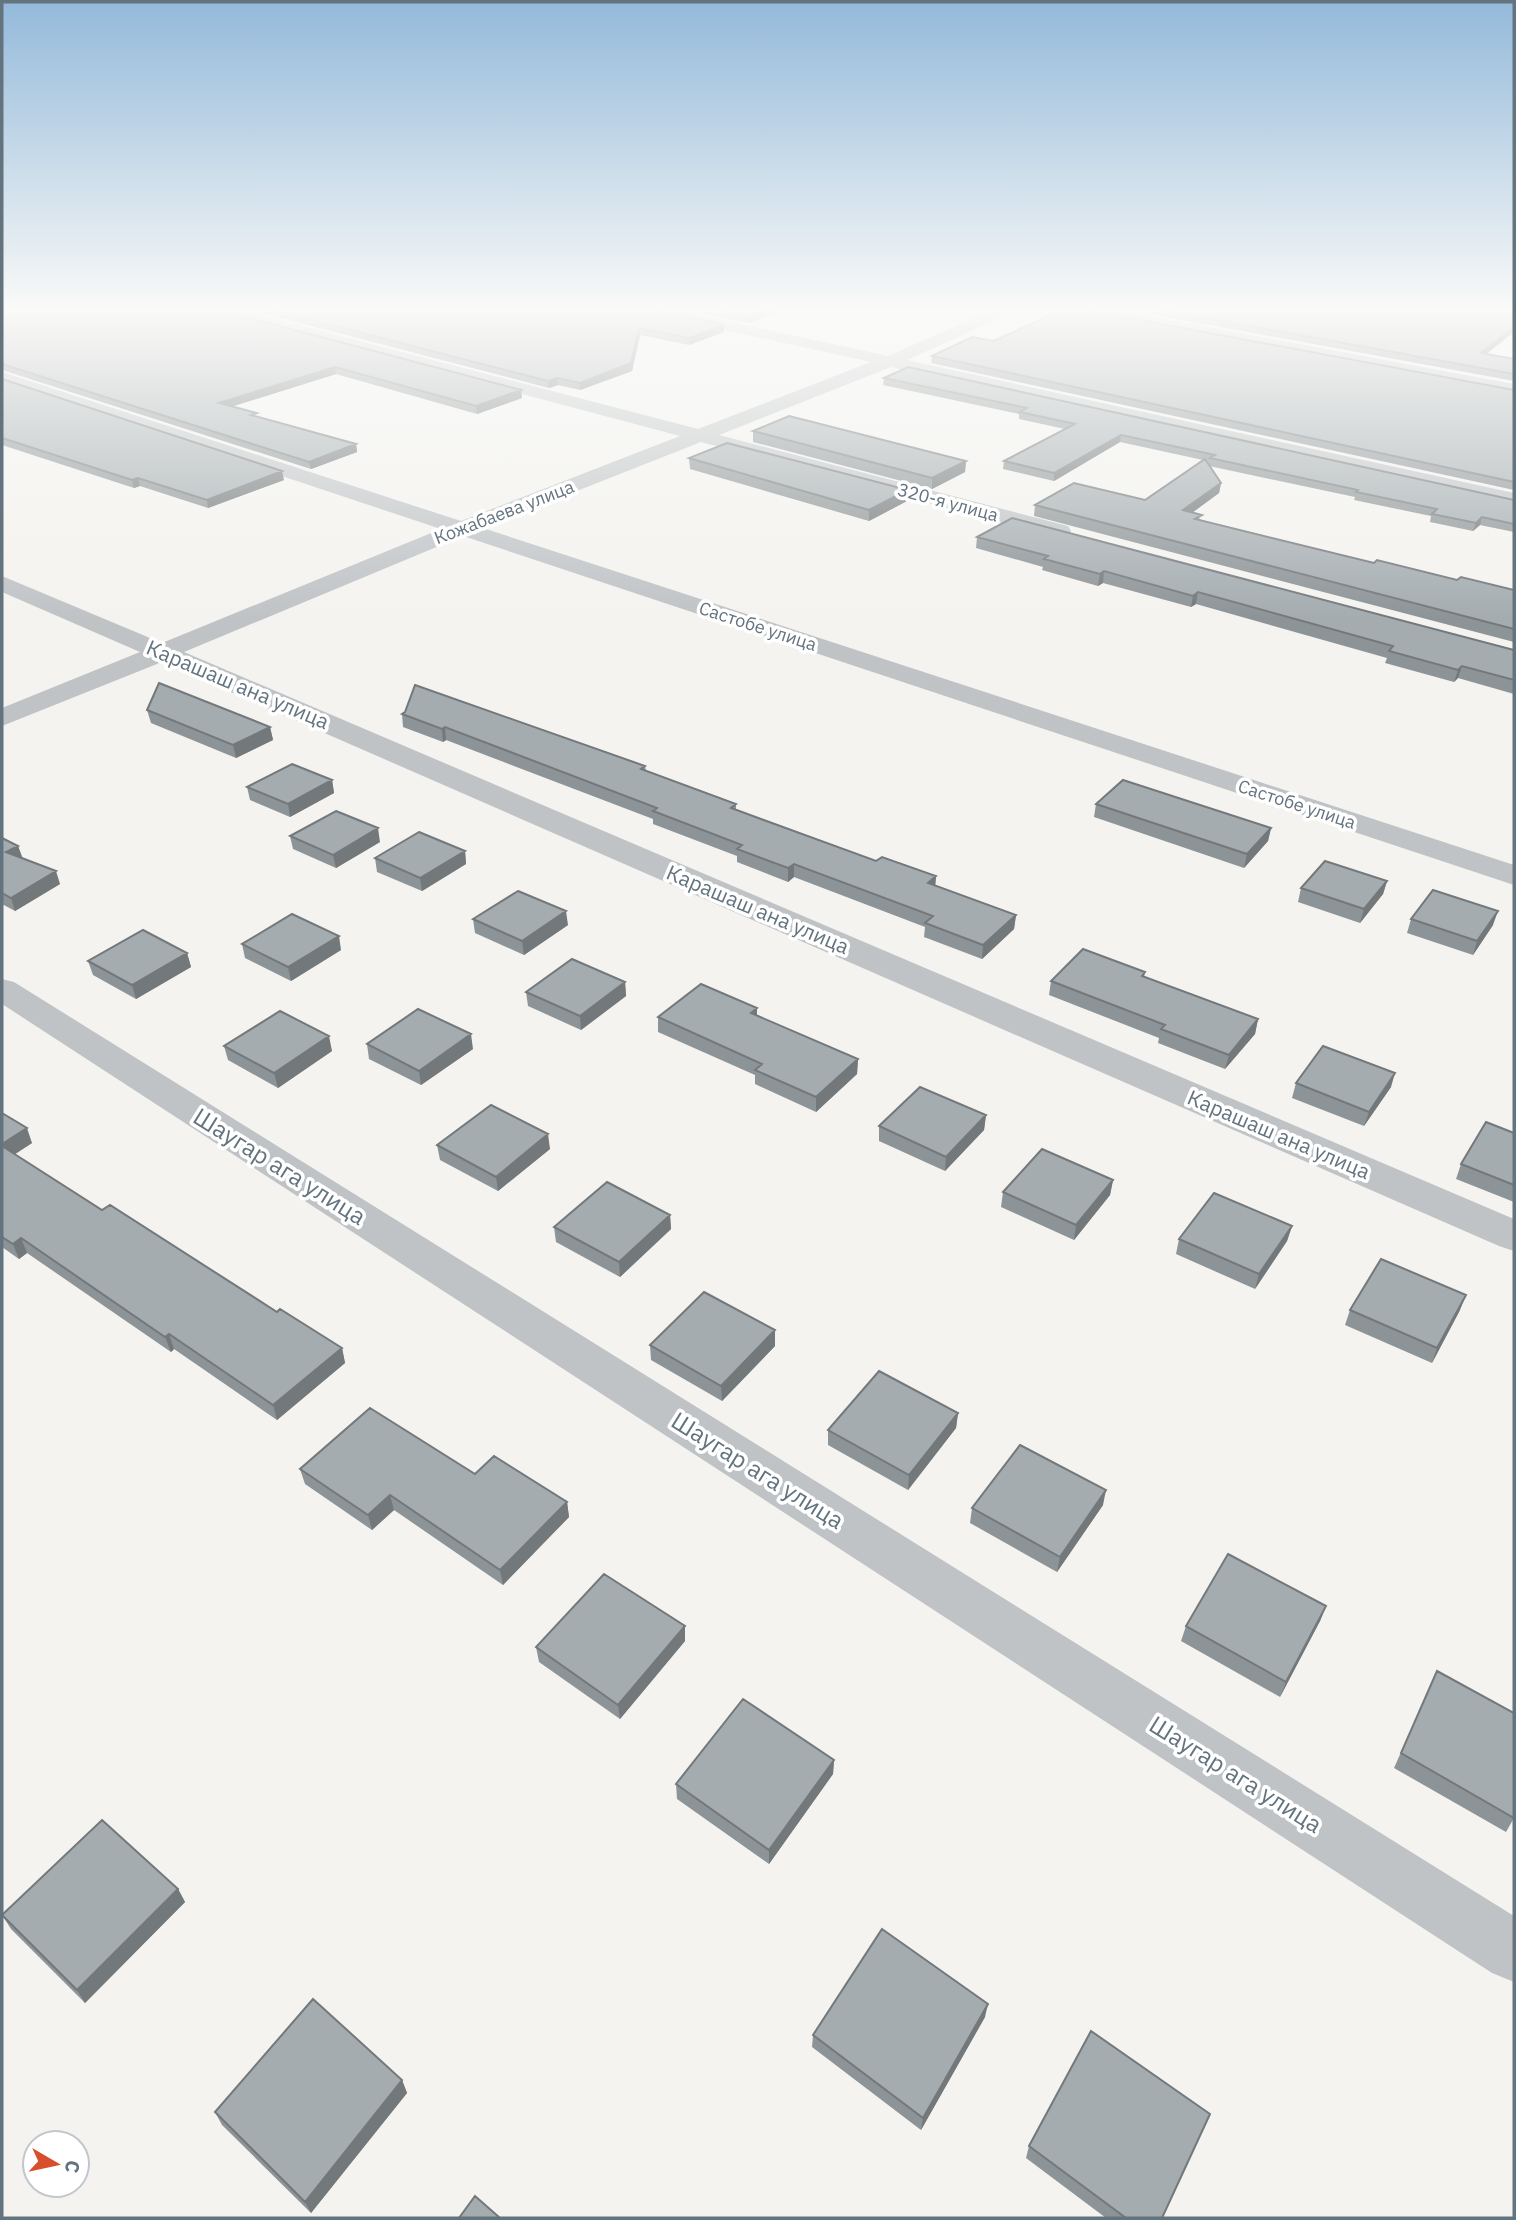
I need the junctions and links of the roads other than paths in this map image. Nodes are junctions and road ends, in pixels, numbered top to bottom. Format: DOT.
graph roads {
  1 [pos="110,413"];
  2 [pos="612,413"];
  3 [pos="760,413"];
  4 [pos="1123,413"];
  5 [pos="701,436"];
  6 [pos="1514,499"];
  7 [pos="461,529"];
  8 [pos="1074,535"];
  9 [pos="2,583"];
  10 [pos="162,651"];
  11 [pos="2,718"];
  12 [pos="1514,875"];
  13 [pos="2,989"];
  14 [pos="1514,1236"];
  15 [pos="1514,1951"];
  1 -- 7 [label="street, Састобе улица"];
  2 -- 5 [label="street, 320-я улица"];
  3 -- 5 [label="street, Кожабаева улица"];
  4 -- 6 [label="street"];
  5 -- 7 [label="street, Кожабаева улица"];
  5 -- 8 [label="street, 320-я улица"];
  7 -- 10 [label="street, Кожабаева улица"];
  7 -- 12 [label="street, Састобе улица"];
  9 -- 10 [label="street, Карашаш ана улица"];
  10 -- 11 [label="street, Кожабаева улица"];
  10 -- 14 [label="street, Карашаш ана улица"];
  13 -- 15 [label="street, Шаугар ага улица"];
}
